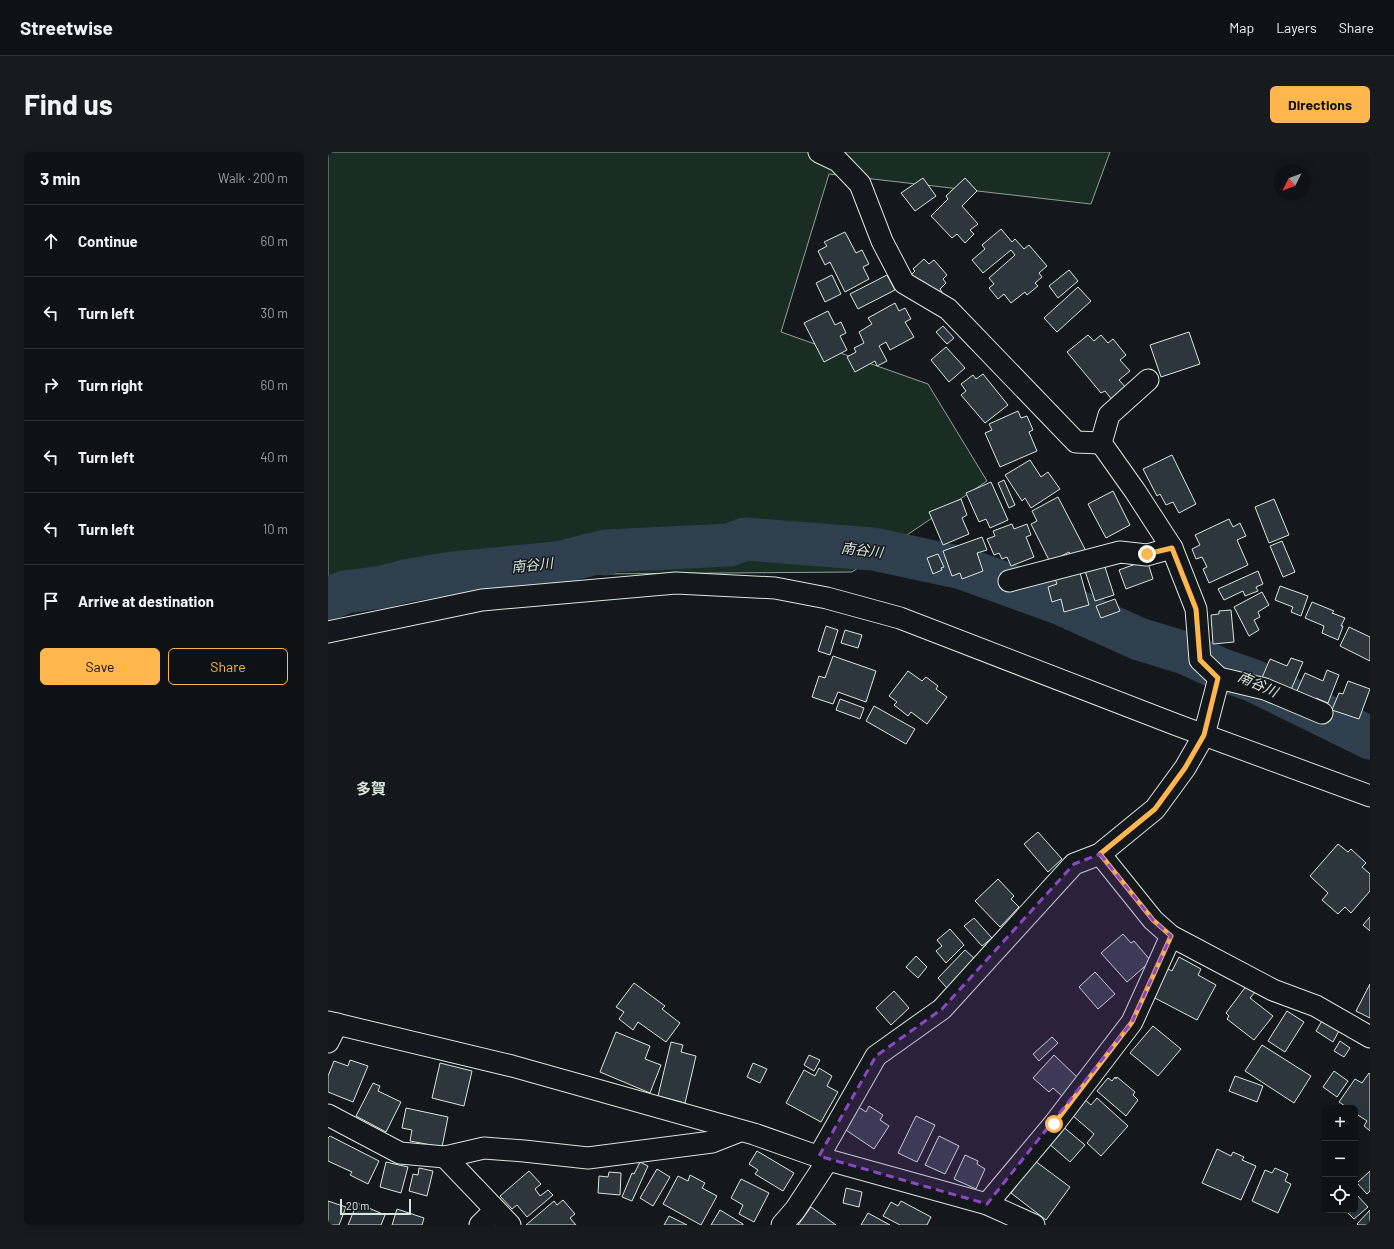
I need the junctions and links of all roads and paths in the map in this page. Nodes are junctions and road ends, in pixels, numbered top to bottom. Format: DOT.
graph roads {
  1 [pos="820,152"];
  2 [pos="1148,380"];
  3 [pos="1101,443"];
  4 [pos="1172,548"];
  5 [pos="1009,581"];
  6 [pos="328,632"];
  7 [pos="1218,678"];
  8 [pos="1322,713"];
  9 [pos="1204,735"];
  10 [pos="1370,796"];
  11 [pos="1100,854"];
  12 [pos="1171,936"];
  13 [pos="331,1030"];
  14 [pos="1370,1037"];
  15 [pos="328,1115"];
  16 [pos="740,1130"];
  17 [pos="445,1157"];
  18 [pos="823,1158"];
  19 [pos="987,1204"];
  20 [pos="495,1210"];
  21 [pos="480,1225"];
  22 [pos="510,1225"];
  23 [pos="782,1225"];
  24 [pos="1034,1225"];
  1 -- 3 [label="street"];
  2 -- 3 [label="street"];
  3 -- 4 [label="street"];
  4 -- 5 [label="street"];
  4 -- 7 [label="street"];
  6 -- 9 [label="street"];
  7 -- 8 [label="street"];
  7 -- 9 [label="street"];
  9 -- 10 [label="street"];
  9 -- 11 [label="street"];
  11 -- 12 [label="street"];
  11 -- 18 [label="street"];
  12 -- 14 [label="street"];
  12 -- 19 [label="street"];
  13 -- 16 [label="street"];
  15 -- 17 [label="street"];
  16 -- 17 [label="street"];
  16 -- 18 [label="street"];
  17 -- 20 [label="street"];
  18 -- 19 [label="street"];
  18 -- 23 [label="street"];
  19 -- 24 [label="street"];
  20 -- 21 [label="street"];
  20 -- 22 [label="street"];
}
